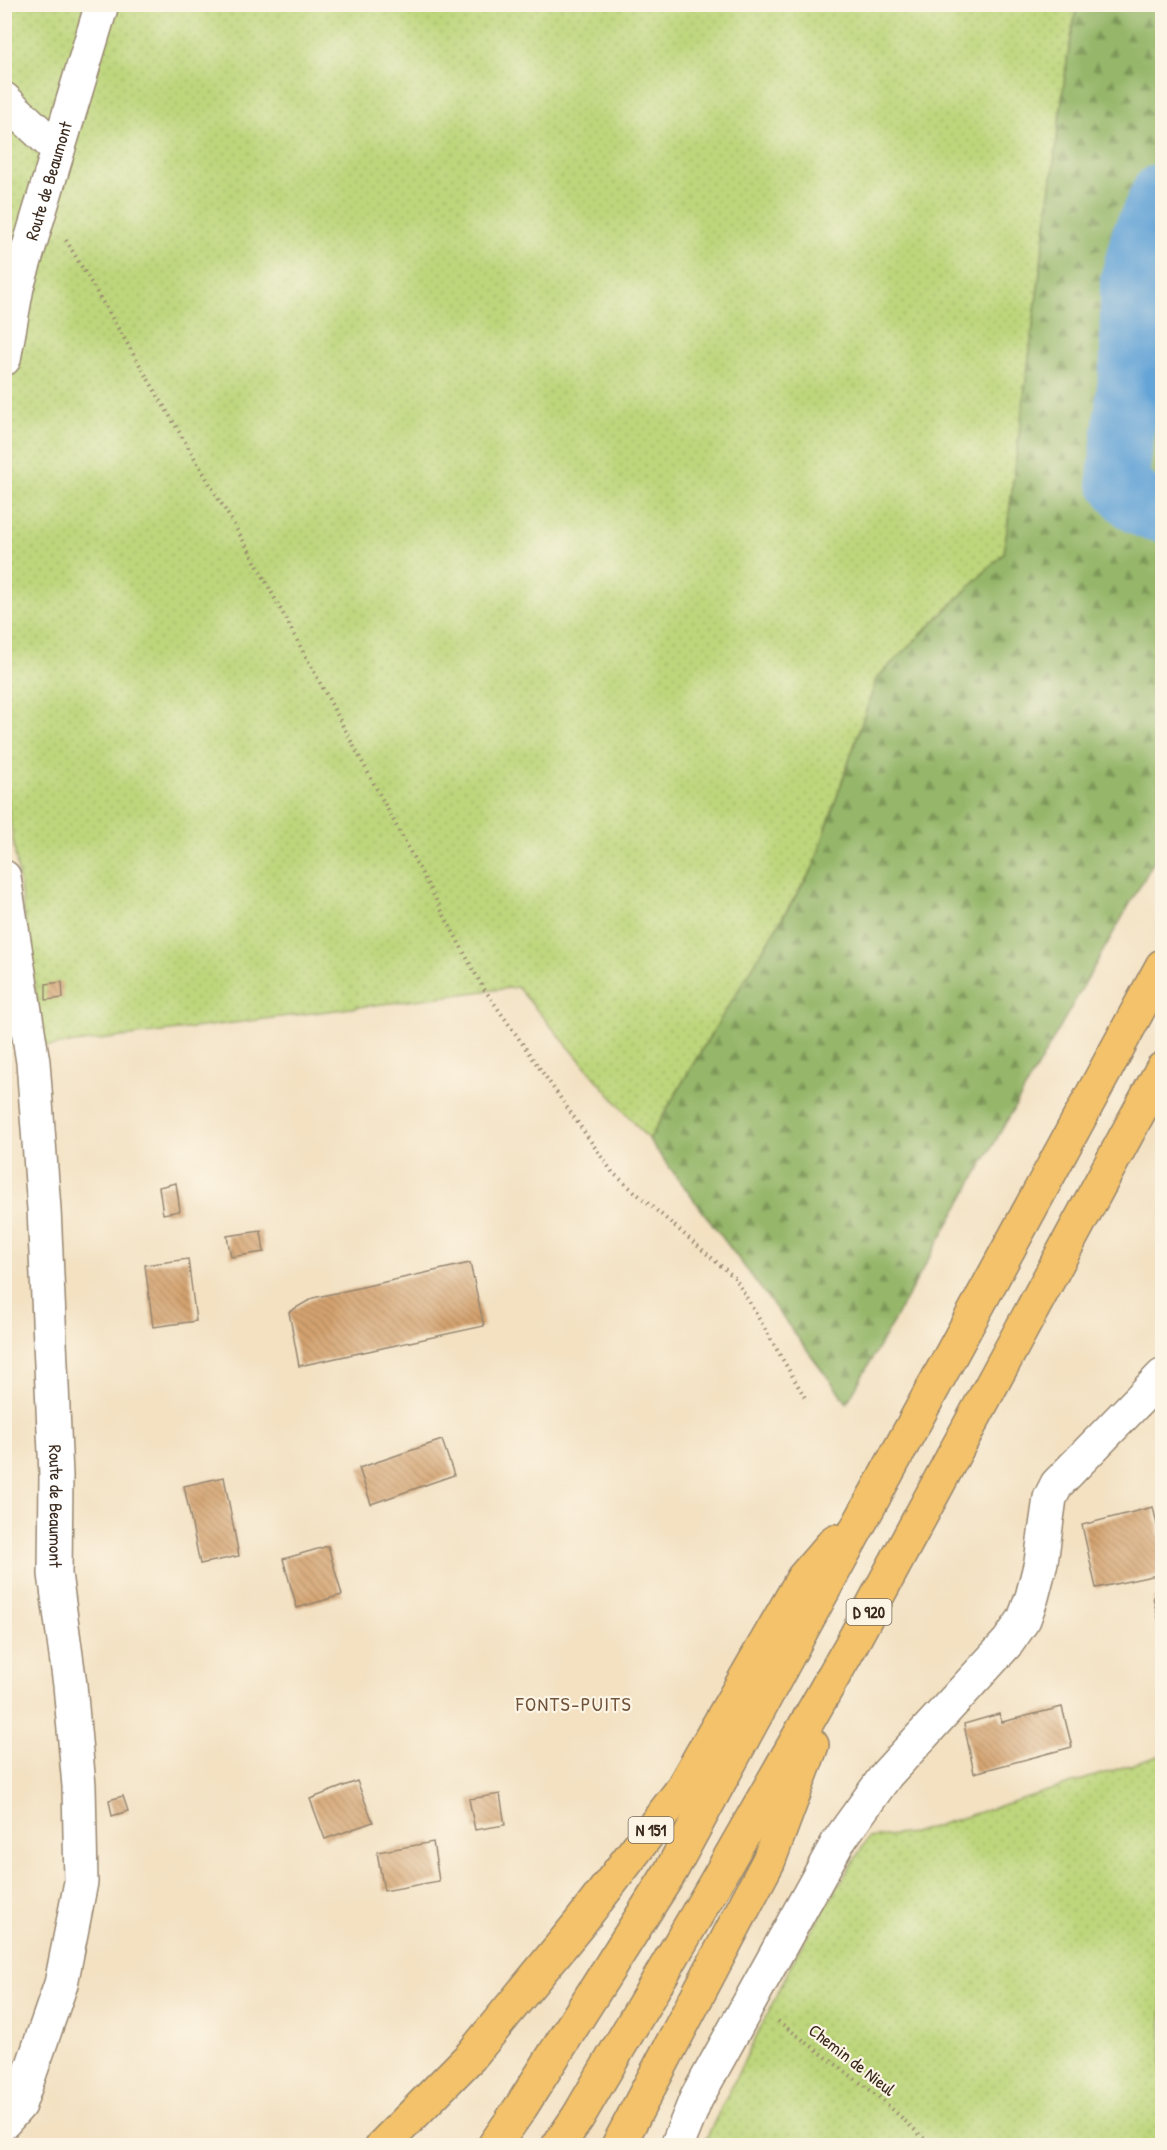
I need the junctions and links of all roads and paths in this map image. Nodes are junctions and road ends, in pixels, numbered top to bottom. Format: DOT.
graph roads {
  1 [pos="102,4"];
  2 [pos="4,99"];
  3 [pos="58,150"];
  4 [pos="43,200"];
  5 [pos="4,359"];
  6 [pos="4,877"];
  7 [pos="1162,966"];
  8 [pos="1162,1069"];
  9 [pos="1162,1376"];
  10 [pos="807,1401"];
  11 [pos="881,1486"];
  12 [pos="850,1647"];
  13 [pos="750,2001"];
  14 [pos="4,2122"];
  15 [pos="382,2145"];
  16 [pos="494,2145"];
  17 [pos="558,2145"];
  18 [pos="618,2145"];
  19 [pos="677,2145"];
  20 [pos="932,2145"];
  1 -- 3 [label="street, Route de Beaumont"];
  2 -- 3 [label="street"];
  3 -- 4 [label="street, Route de Beaumont"];
  4 -- 5 [label="street, Route de Beaumont"];
  4 -- 10 [label="path"];
  6 -- 14 [label="street, Route de Beaumont"];
  7 -- 11 [label="highway, D 920"];
  8 -- 12 [label="highway, D 920"];
  9 -- 13 [label="street"];
  11 -- 15 [label="highway, N 151"];
  11 -- 16 [label="highway, D 920"];
  12 -- 17 [label="highway, D 920"];
  12 -- 18 [label="highway, D 920"];
  13 -- 19 [label="street"];
  13 -- 20 [label="path, Chemin de Nieul"];
}
